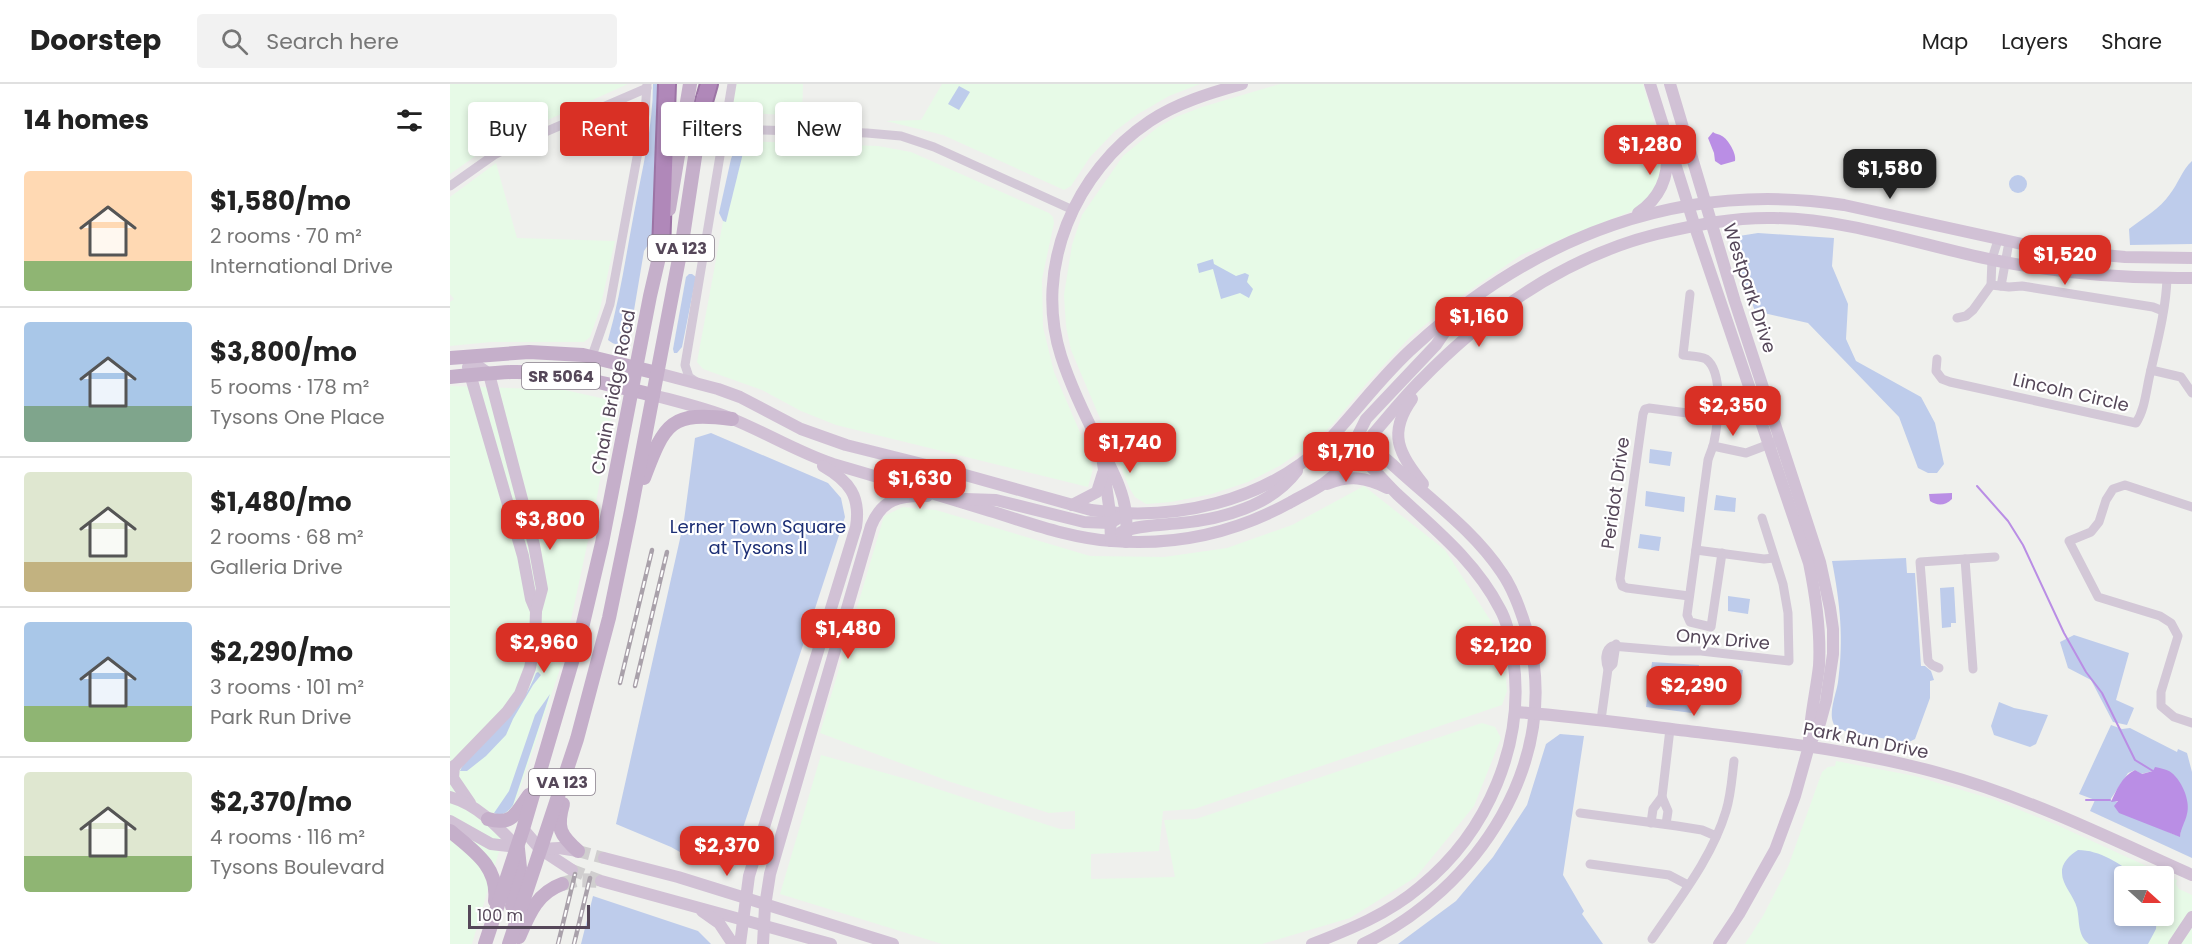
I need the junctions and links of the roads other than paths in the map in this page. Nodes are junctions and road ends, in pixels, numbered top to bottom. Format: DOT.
graph roads {
  1 [pos="667,84"];
  2 [pos="690,84"];
  3 [pos="708,84"];
  4 [pos="732,84"];
  5 [pos="1242,84"];
  6 [pos="1650,84"];
  7 [pos="1670,84"];
  8 [pos="647,86"];
  9 [pos="704,102"];
  10 [pos="729,102"];
  11 [pos="763,130"];
  12 [pos="1666,135"];
  13 [pos="695,156"];
  14 [pos="720,156"];
  15 [pos="450,186"];
  16 [pos="1705,202"];
  17 [pos="1688,204"];
  18 [pos="1072,210"];
  19 [pos="1632,218"];
  20 [pos="1710,223"];
  21 [pos="1695,227"];
  22 [pos="2003,241"];
  23 [pos="661,249"];
  24 [pos="2192,258"];
  25 [pos="1992,260"];
  26 [pos="2006,262"];
  27 [pos="2167,278"];
  28 [pos="2192,278"];
  29 [pos="1996,285"];
  30 [pos="1690,294"];
  31 [pos="1461,309"];
  32 [pos="2163,311"];
  33 [pos="1957,318"];
  34 [pos="592,356"];
  35 [pos="465,357"];
  36 [pos="450,358"];
  37 [pos="1937,359"];
  38 [pos="1442,361"];
  39 [pos="636,367"];
  40 [pos="2151,370"];
  41 [pos="657,373"];
  42 [pos="489,374"];
  43 [pos="470,375"];
  44 [pos="450,377"];
  45 [pos="699,384"];
  46 [pos="632,390"];
  47 [pos="2192,393"];
  48 [pos="653,395"];
  49 [pos="1718,417"];
  50 [pos="732,419"];
  51 [pos="1348,419"];
  52 [pos="1362,436"];
  53 [pos="1774,442"];
  54 [pos="1713,446"];
  55 [pos="1101,447"];
  56 [pos="1356,451"];
  57 [pos="804,454"];
  58 [pos="1304,462"];
  59 [pos="1104,469"];
  60 [pos="1315,490"];
  61 [pos="941,496"];
  62 [pos="954,500"];
  63 [pos="1404,500"];
  64 [pos="1072,505"];
  65 [pos="2192,507"];
  66 [pos="1442,509"];
  67 [pos="1126,514"];
  68 [pos="630,516"];
  69 [pos="1110,518"];
  70 [pos="1762,518"];
  71 [pos="1126,536"];
  72 [pos="1111,541"];
  73 [pos="1696,550"];
  74 [pos="1722,553"];
  75 [pos="1995,557"];
  76 [pos="1774,558"];
  77 [pos="1965,559"];
  78 [pos="1689,596"];
  79 [pos="536,611"];
  80 [pos="1939,668"];
  81 [pos="1973,669"];
  82 [pos="1515,712"];
  83 [pos="1534,713"];
  84 [pos="1601,720"];
  85 [pos="2192,723"];
  86 [pos="1670,729"];
  87 [pos="577,739"];
  88 [pos="1809,746"];
  89 [pos="1734,761"];
  90 [pos="452,769"];
  91 [pos="537,783"];
  92 [pos="450,797"];
  93 [pos="1662,797"];
  94 [pos="473,806"];
  95 [pos="1580,813"];
  96 [pos="488,819"];
  97 [pos="450,821"];
  98 [pos="1651,823"];
  99 [pos="1666,824"];
  100 [pos="523,829"];
  101 [pos="450,831"];
  102 [pos="1716,836"];
  103 [pos="536,845"];
  104 [pos="578,851"];
  105 [pos="519,854"];
  106 [pos="604,858"];
  107 [pos="1590,864"];
  108 [pos="572,870"];
  109 [pos="2192,875"];
  110 [pos="601,881"];
  111 [pos="562,884"];
  112 [pos="1688,885"];
  113 [pos="745,899"];
  114 [pos="694,905"];
  115 [pos="765,906"];
  116 [pos="2192,917"];
  117 [pos="743,919"];
  118 [pos="491,924"];
  119 [pos="765,925"];
  120 [pos="1652,939"];
  121 [pos="485,944"];
  122 [pos="500,944"];
  123 [pos="509,944"];
  124 [pos="516,944"];
  125 [pos="733,944"];
  126 [pos="740,944"];
  127 [pos="763,944"];
  128 [pos="831,944"];
  129 [pos="893,944"];
  130 [pos="1312,944"];
  131 [pos="1363,944"];
  132 [pos="1719,944"];
  133 [pos="2174,944"];
  1 -- 23 [label="highway"];
  2 -- 23 [label="main road, Chain Bridge Road / VA 123"];
  3 -- 9 [label="highway"];
  4 -- 10 [label="street"];
  5 -- 18 [label="street"];
  6 -- 12 [label="street, Westpark Drive"];
  7 -- 16 [label="street, Westpark Drive"];
  8 -- 15 [label="street"];
  8 -- 34 [label="street"];
  11 -- 18 [label="street"];
  12 -- 17 [label="street, Westpark Drive"];
  12 -- 19 [label="street"];
  13 -- 41 [label="main road, VA 123"];
  14 -- 45 [label="street"];
  16 -- 17 [label="street"];
  16 -- 20 [label="street, Westpark Drive"];
  16 -- 22 [label="street"];
  17 -- 19 [label="street"];
  17 -- 21 [label="street, Westpark Drive"];
  18 -- 55 [label="street"];
  19 -- 31 [label="street"];
  20 -- 21 [label="street"];
  20 -- 25 [label="street"];
  20 -- 53 [label="street, Westpark Drive"];
  21 -- 38 [label="street"];
  21 -- 53 [label="street, Westpark Drive"];
  22 -- 24 [label="street"];
  22 -- 25 [label="street"];
  22 -- 26 [label="street"];
  23 -- 39 [label="main road, Chain Bridge Road / VA 123"];
  25 -- 26 [label="street"];
  25 -- 29 [label="street"];
  26 -- 27 [label="street"];
  26 -- 29 [label="street"];
  27 -- 28 [label="street"];
  27 -- 32 [label="street, Lincoln Circle"];
  29 -- 32 [label="street"];
  29 -- 33 [label="street"];
  30 -- 49 [label="street"];
  31 -- 51 [label="street"];
  31 -- 52 [label="street"];
  32 -- 40 [label="street, Lincoln Circle"];
  34 -- 35 [label="main road, SR 5064"];
  34 -- 39 [label="main road, SR 5064"];
  35 -- 36 [label="main road, SR 5064"];
  35 -- 42 [label="street"];
  35 -- 43 [label="street"];
  37 -- 40 [label="street, Lincoln Circle"];
  38 -- 52 [label="street"];
  38 -- 66 [label="street"];
  39 -- 41 [label="main road, SR 5064"];
  39 -- 46 [label="main road, Chain Bridge Road / VA 123"];
  40 -- 47 [label="street"];
  41 -- 45 [label="street"];
  41 -- 48 [label="main road, VA 123"];
  42 -- 43 [label="main road, SR 5064"];
  42 -- 46 [label="main road, SR 5064"];
  42 -- 79 [label="street"];
  43 -- 44 [label="main road, SR 5064"];
  43 -- 79 [label="street"];
  45 -- 64 [label="street"];
  46 -- 48 [label="main road, SR 5064"];
  46 -- 91 [label="main road, Chain Bridge Road / VA 123"];
  48 -- 50 [label="street"];
  48 -- 68 [label="main road, VA 123"];
  49 -- 54 [label="street"];
  49 -- 78 [label="street, Peridot Drive"];
  50 -- 57 [label="street"];
  50 -- 68 [label="main road"];
  51 -- 52 [label="street"];
  51 -- 58 [label="street"];
  52 -- 56 [label="street"];
  52 -- 66 [label="street"];
  53 -- 54 [label="street"];
  53 -- 88 [label="street, Westpark Drive"];
  54 -- 73 [label="street"];
  55 -- 59 [label="street"];
  55 -- 67 [label="street"];
  56 -- 60 [label="street"];
  56 -- 63 [label="street"];
  57 -- 61 [label="street"];
  57 -- 113 [label="street"];
  58 -- 67 [label="street"];
  58 -- 71 [label="street"];
  59 -- 64 [label="street"];
  59 -- 69 [label="street"];
  60 -- 63 [label="street"];
  60 -- 71 [label="street"];
  61 -- 62 [label="street"];
  61 -- 115 [label="street"];
  62 -- 69 [label="street"];
  62 -- 72 [label="street"];
  63 -- 82 [label="street"];
  64 -- 69 [label="street"];
  65 -- 85 [label="street"];
  66 -- 83 [label="street"];
  67 -- 69 [label="street"];
  67 -- 71 [label="street"];
  68 -- 87 [label="main road, VA 123"];
  69 -- 72 [label="street"];
  70 -- 76 [label="street, Onyx Drive"];
  71 -- 72 [label="street"];
  73 -- 74 [label="street"];
  73 -- 78 [label="street"];
  74 -- 76 [label="street"];
  74 -- 78 [label="street"];
  75 -- 77 [label="street"];
  76 -- 84 [label="street, Onyx Drive"];
  77 -- 80 [label="street"];
  77 -- 81 [label="street"];
  79 -- 90 [label="street"];
  82 -- 83 [label="street, Park Run Drive"];
  82 -- 130 [label="street"];
  83 -- 84 [label="street, Park Run Drive"];
  83 -- 131 [label="street"];
  84 -- 86 [label="street, Park Run Drive"];
  86 -- 88 [label="street, Park Run Drive"];
  86 -- 93 [label="street"];
  87 -- 103 [label="main road, VA 123"];
  87 -- 104 [label="main road"];
  88 -- 109 [label="street, Park Run Drive"];
  88 -- 132 [label="street, Westpark Drive"];
  89 -- 102 [label="street"];
  90 -- 94 [label="street"];
  91 -- 96 [label="main road"];
  91 -- 100 [label="main road, Chain Bridge Road / VA 123"];
  92 -- 94 [label="street"];
  93 -- 98 [label="street"];
  93 -- 99 [label="street"];
  94 -- 96 [label="street"];
  95 -- 98 [label="street"];
  96 -- 105 [label="street"];
  97 -- 105 [label="street"];
  98 -- 99 [label="street"];
  99 -- 102 [label="street"];
  100 -- 103 [label="street"];
  100 -- 105 [label="main road, Chain Bridge Road / VA 123"];
  101 -- 118 [label="main road"];
  102 -- 112 [label="street"];
  103 -- 104 [label="street"];
  103 -- 105 [label="main road"];
  103 -- 108 [label="street"];
  103 -- 123 [label="main road, VA 123"];
  105 -- 118 [label="main road, Chain Bridge Road / VA 123"];
  105 -- 122 [label="main road"];
  106 -- 113 [label="street"];
  107 -- 112 [label="street"];
  110 -- 114 [label="street"];
  111 -- 124 [label="main road"];
  112 -- 120 [label="street"];
  113 -- 115 [label="street"];
  113 -- 117 [label="street"];
  114 -- 117 [label="street"];
  114 -- 125 [label="street"];
  115 -- 119 [label="street"];
  115 -- 129 [label="street"];
  116 -- 133 [label="street"];
  117 -- 119 [label="street"];
  117 -- 126 [label="street"];
  118 -- 121 [label="main road, Chain Bridge Road / VA 123"];
  119 -- 127 [label="street"];
  119 -- 128 [label="street"];
}
